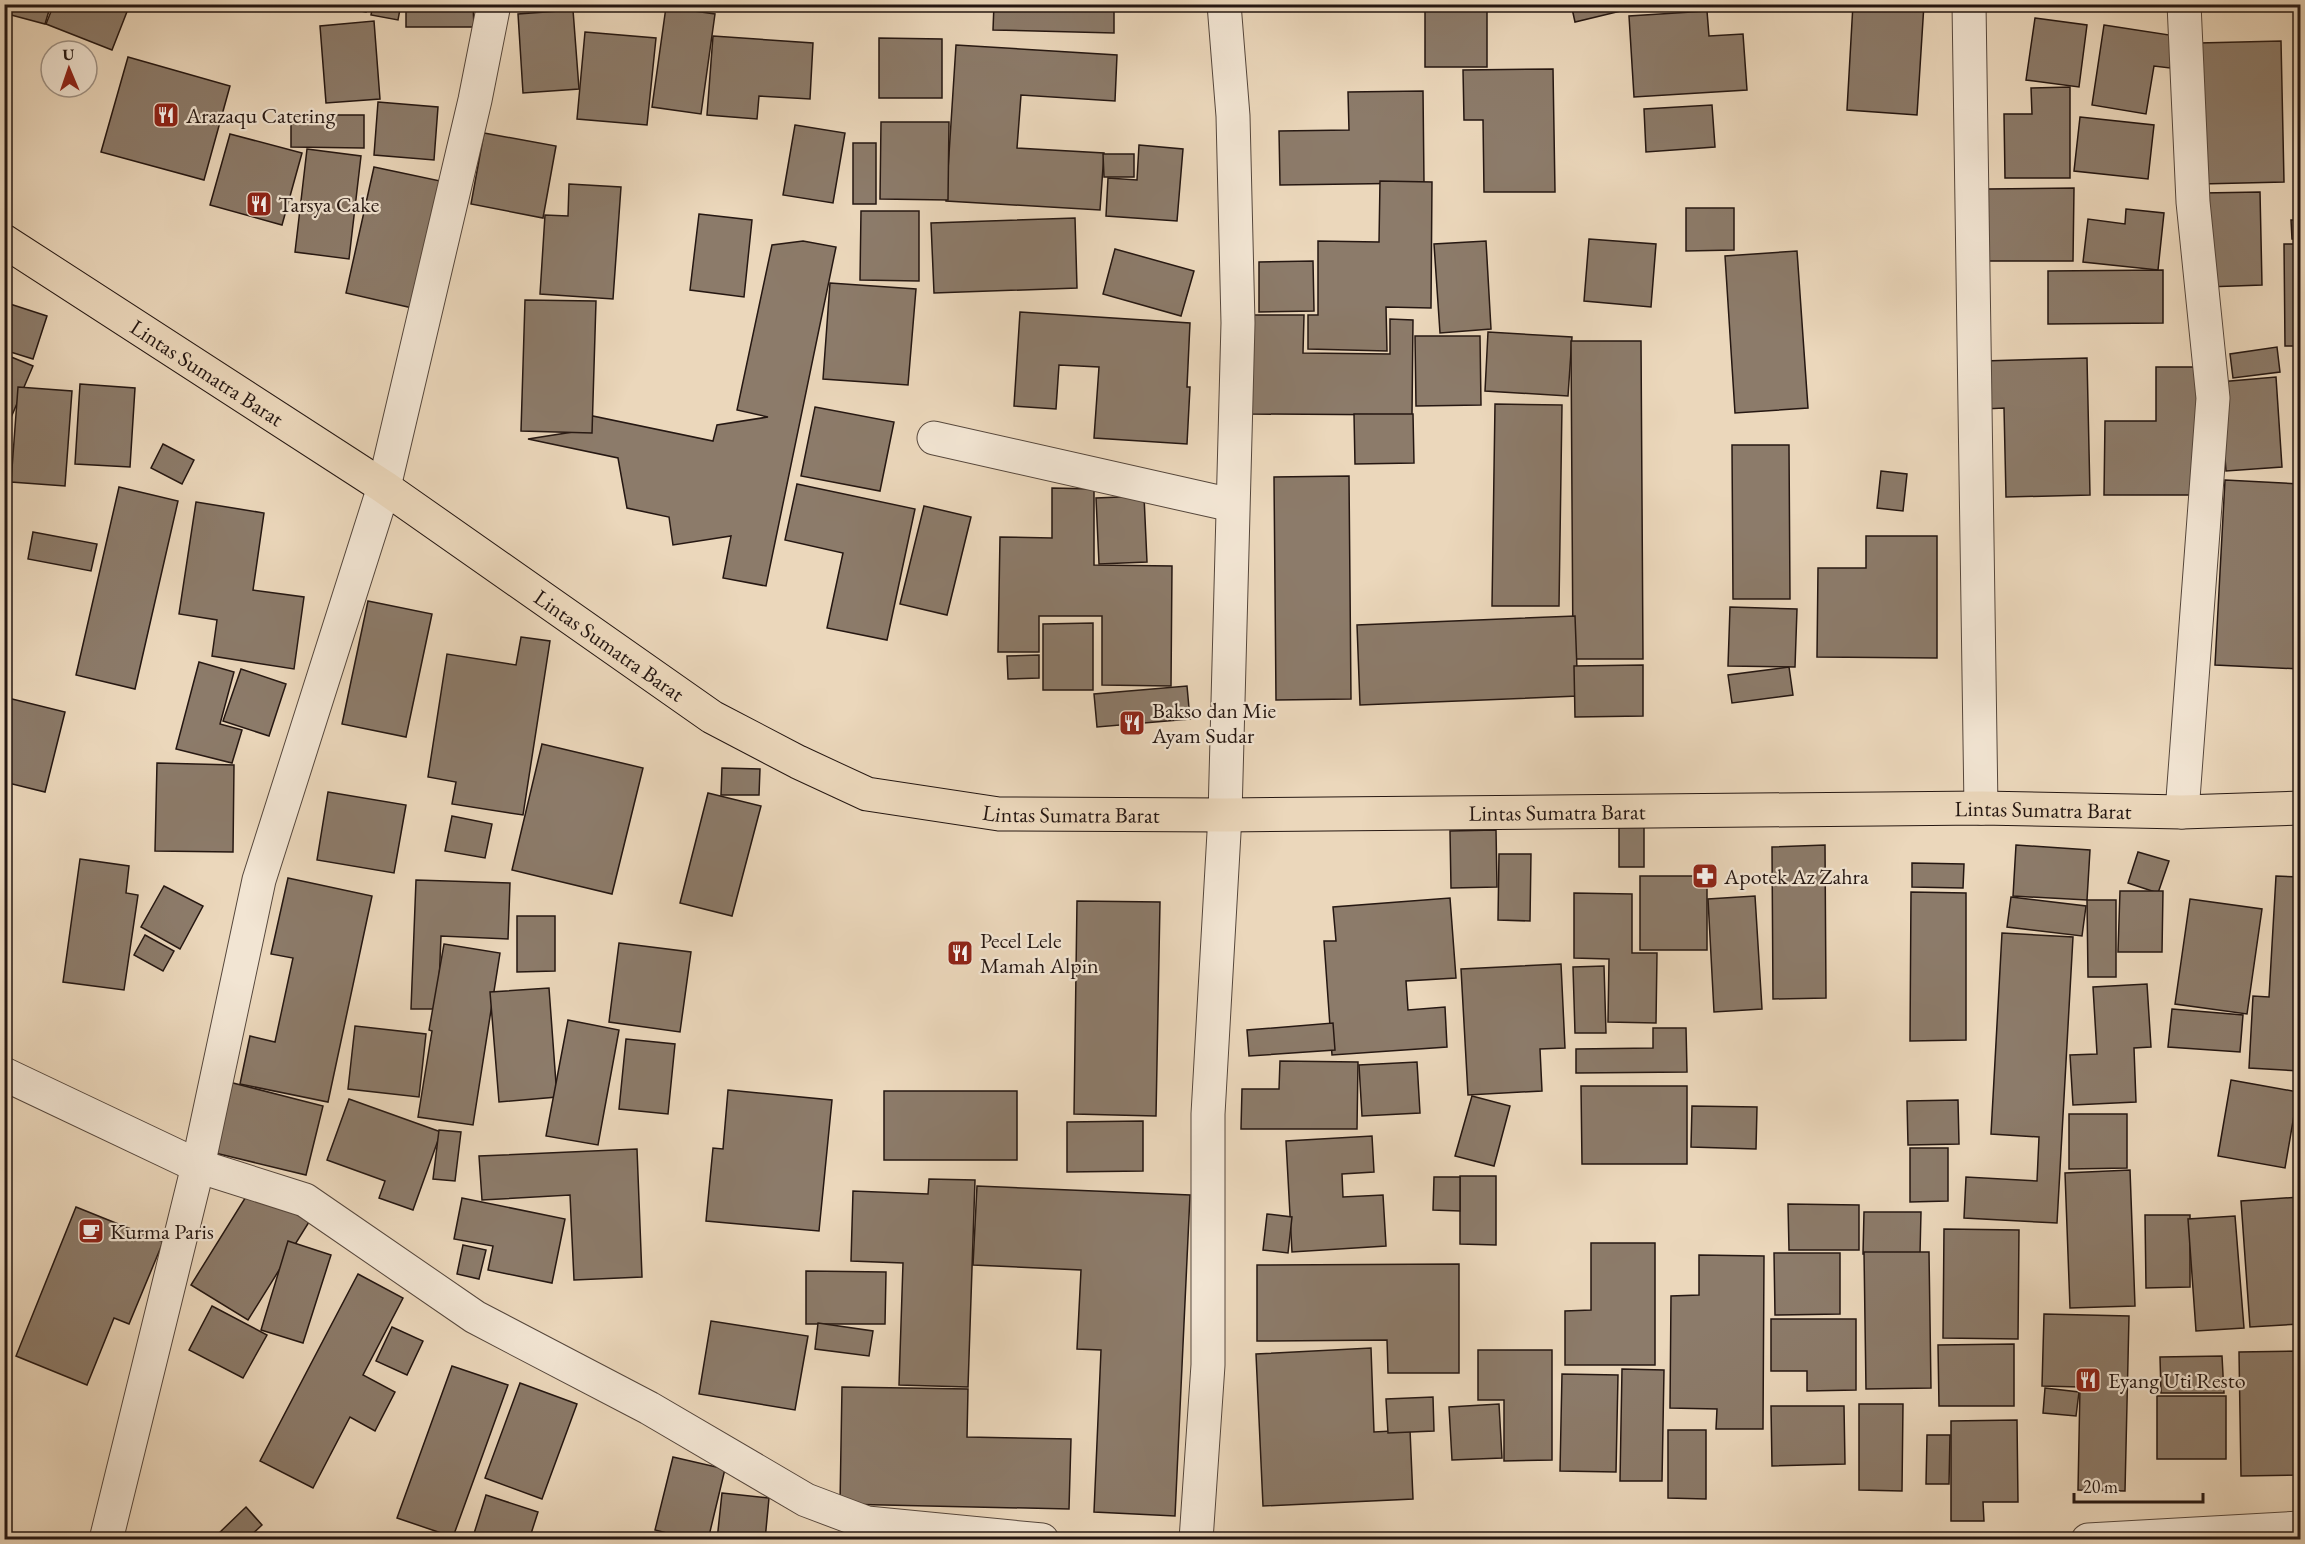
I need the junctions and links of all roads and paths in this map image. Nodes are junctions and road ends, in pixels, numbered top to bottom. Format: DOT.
graph roads {
  1 [pos="494,4"];
  2 [pos="1224,4"];
  3 [pos="1970,4"];
  4 [pos="2184,4"];
  5 [pos="4,241"];
  6 [pos="934,438"];
  7 [pos="384,487"];
  8 [pos="1232,505"];
  9 [pos="1981,808"];
  10 [pos="2301,808"];
  11 [pos="2182,812"];
  12 [pos="1225,815"];
  13 [pos="4,1074"];
  14 [pos="198,1166"];
  15 [pos="2301,1528"];
  16 [pos="106,1539"];
  17 [pos="1042,1539"];
  18 [pos="1196,1539"];
  19 [pos="2088,1539"];
  1 -- 7 [label="street"];
  2 -- 8 [label="street"];
  3 -- 9 [label="street"];
  4 -- 11 [label="street"];
  5 -- 7 [label="highway, Lintas Sumatra Barat"];
  6 -- 8 [label="street"];
  7 -- 12 [label="highway, Lintas Sumatra Barat"];
  7 -- 14 [label="street"];
  8 -- 12 [label="street"];
  9 -- 11 [label="highway, Lintas Sumatra Barat"];
  9 -- 12 [label="highway, Lintas Sumatra Barat"];
  10 -- 11 [label="highway, Lintas Sumatra Barat"];
  12 -- 18 [label="street"];
  13 -- 14 [label="street"];
  14 -- 16 [label="street"];
  14 -- 17 [label="street"];
  15 -- 19 [label="street"];
}
